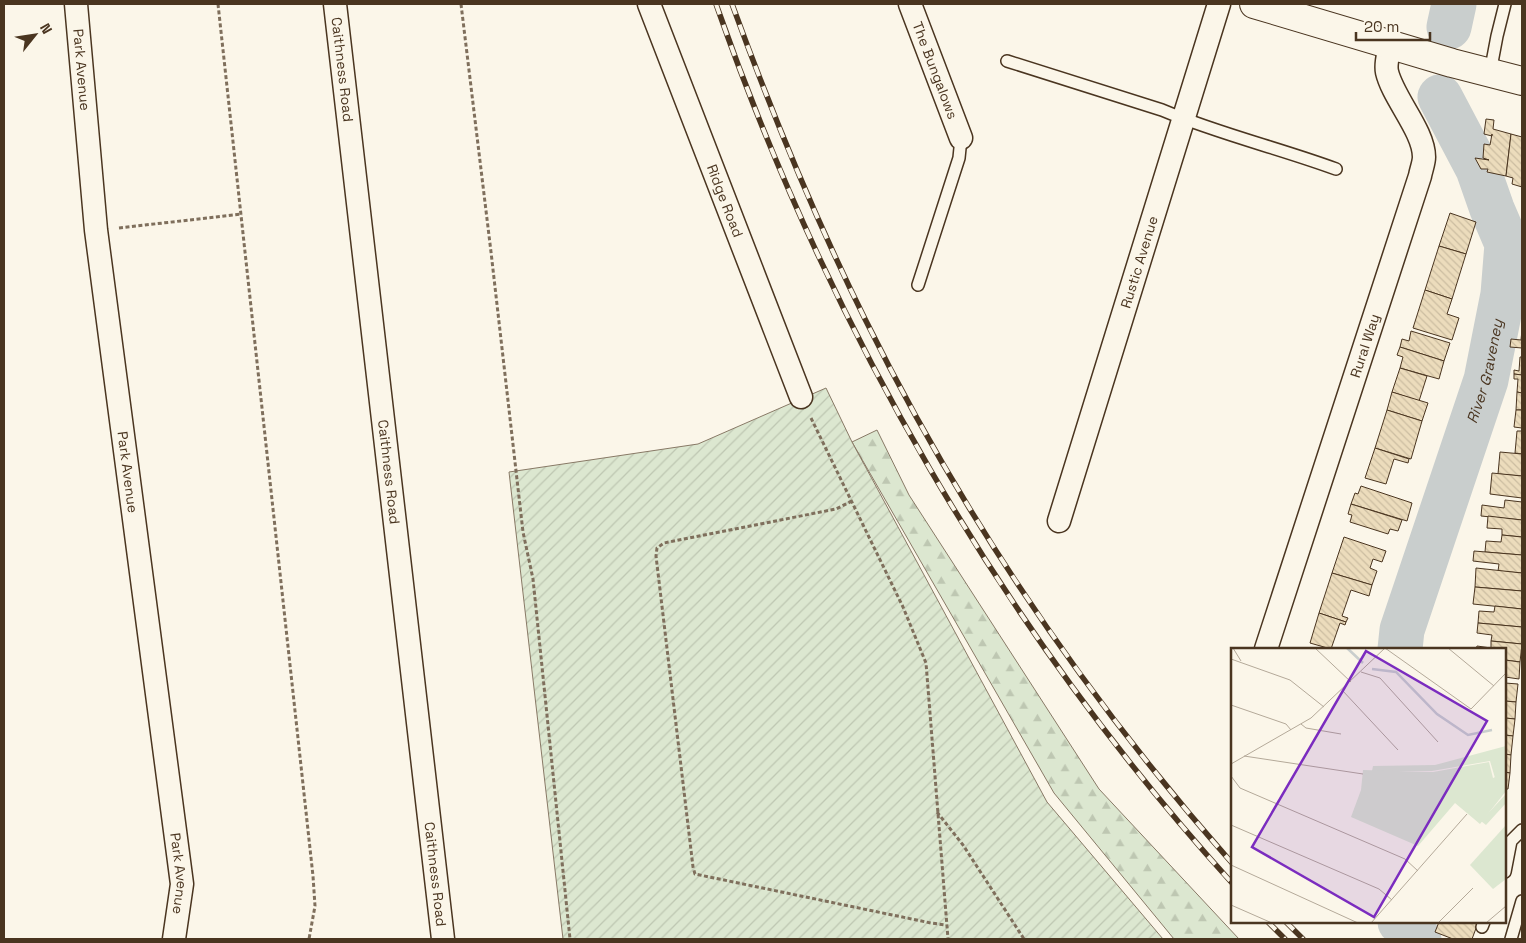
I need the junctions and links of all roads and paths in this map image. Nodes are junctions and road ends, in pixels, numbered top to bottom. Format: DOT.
graph roads {
  1 [pos="76,4"];
  2 [pos="218,4"];
  3 [pos="336,4"];
  4 [pos="461,4"];
  5 [pos="649,4"];
  6 [pos="910,4"];
  7 [pos="1219,4"];
  8 [pos="1254,4"];
  9 [pos="1505,4"];
  10 [pos="1299,10"];
  11 [pos="1390,45"];
  12 [pos="1007,61"];
  13 [pos="1490,73"];
  14 [pos="1522,81"];
  15 [pos="1183,119"];
  16 [pos="961,138"];
  17 [pos="1336,169"];
  18 [pos="242,214"];
  19 [pos="96,230"];
  20 [pos="918,285"];
  21 [pos="801,398"];
  22 [pos="852,501"];
  23 [pos="1059,521"];
  24 [pos="1266,648"];
  25 [pos="937,812"];
  26 [pos="1522,830"];
  27 [pos="1506,867"];
  28 [pos="1522,902"];
  29 [pos="946,925"];
  30 [pos="174,939"];
  31 [pos="309,939"];
  32 [pos="444,939"];
  33 [pos="570,939"];
  34 [pos="948,939"];
  35 [pos="1024,939"];
  36 [pos="1511,939"];
  1 -- 19 [label="street, Park Avenue"];
  2 -- 18 [label="path"];
  3 -- 32 [label="street, Caithness Road"];
  4 -- 33 [label="path"];
  5 -- 21 [label="street, Ridge Road"];
  6 -- 16 [label="street, The Bungalows"];
  7 -- 15 [label="street, Rustic Avenue"];
  8 -- 10 [label="main road"];
  9 -- 13 [label="lane"];
  10 -- 11 [label="main road"];
  11 -- 13 [label="main road"];
  11 -- 24 [label="street, Rural Way"];
  12 -- 15 [label="lane"];
  13 -- 14 [label="main road"];
  15 -- 17 [label="lane"];
  15 -- 23 [label="street, Rustic Avenue"];
  16 -- 20 [label="lane"];
  18 -- 19 [label="path"];
  18 -- 31 [label="path"];
  19 -- 30 [label="street, Park Avenue"];
  21 -- 22 [label="path"];
  22 -- 25 [label="path"];
  22 -- 29 [label="path"];
  25 -- 29 [label="path"];
  25 -- 35 [label="path"];
  26 -- 27 [label="lane"];
  28 -- 36 [label="lane"];
  29 -- 34 [label="path"];
}
